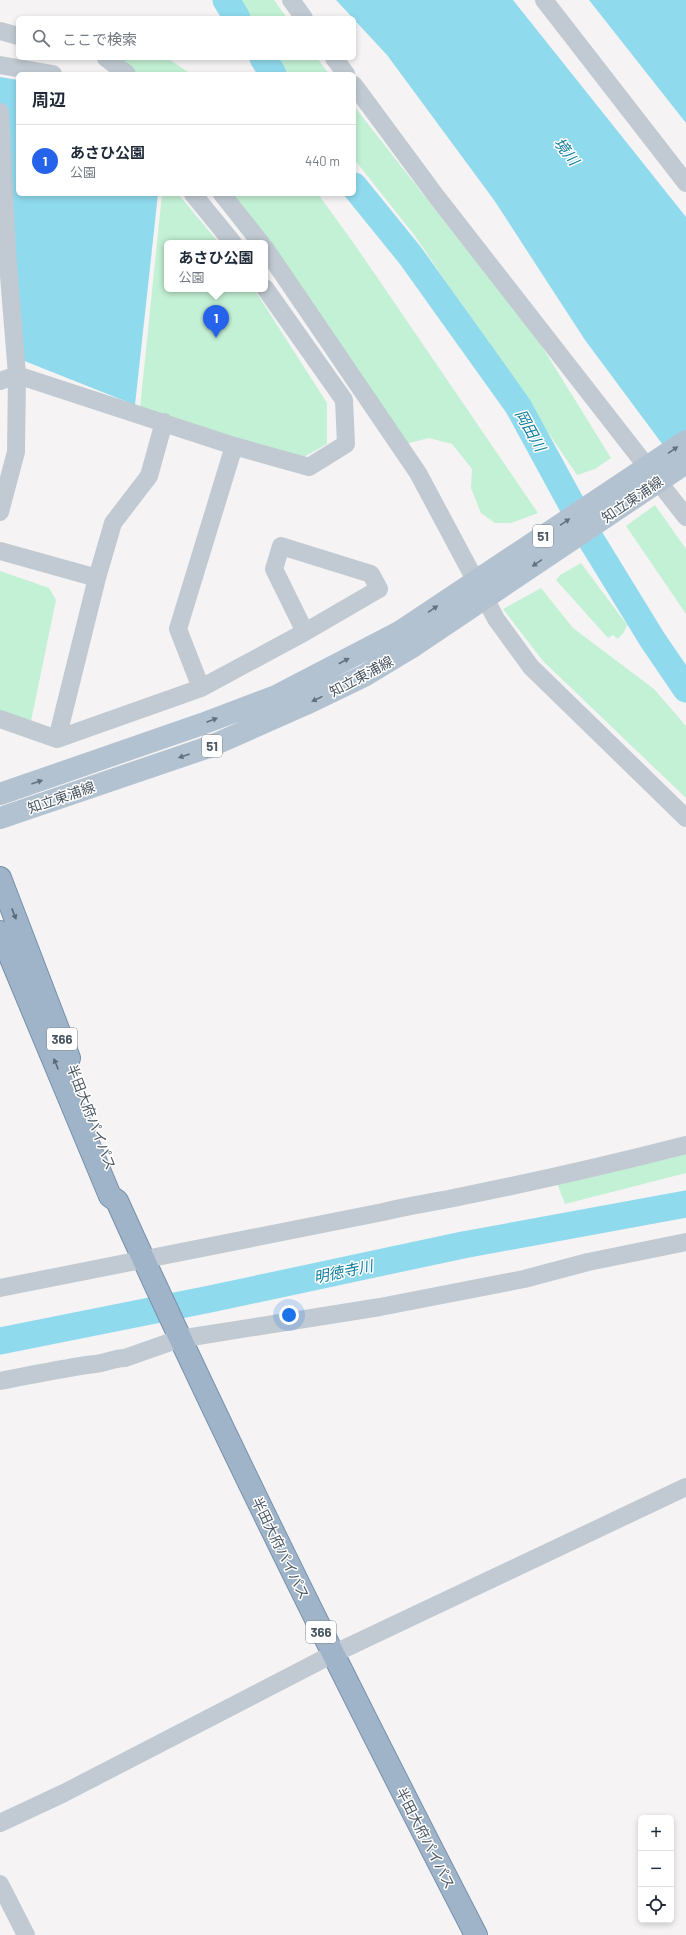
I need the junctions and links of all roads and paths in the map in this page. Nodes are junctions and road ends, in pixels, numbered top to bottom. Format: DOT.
graph roads {
  1 [pos="291,0"];
  2 [pos="544,0"];
  3 [pos="303,16"];
  4 [pos="0,31"];
  5 [pos="16,35"];
  6 [pos="109,60"];
  7 [pos="336,60"];
  8 [pos="0,65"];
  9 [pos="41,72"];
  10 [pos="124,72"];
  11 [pos="344,72"];
  12 [pos="356,88"];
  13 [pos="0,112"];
  14 [pos="686,183"];
  15 [pos="195,196"];
  16 [pos="224,196"];
  17 [pos="231,240"];
  18 [pos="259,240"];
  19 [pos="4,252"];
  20 [pos="268,252"];
  21 [pos="268,292"];
  22 [pos="17,374"];
  23 [pos="0,381"];
  24 [pos="164,422"];
  25 [pos="686,441"];
  26 [pos="234,446"];
  27 [pos="686,463"];
  28 [pos="0,512"];
  29 [pos="686,517"];
  30 [pos="0,551"];
  31 [pos="97,578"];
  32 [pos="305,632"];
  33 [pos="407,639"];
  34 [pos="201,688"];
  35 [pos="0,719"];
  36 [pos="57,739"];
  37 [pos="0,794"];
  38 [pos="0,818"];
  39 [pos="686,818"];
  40 [pos="0,878"];
  41 [pos="0,932"];
  42 [pos="686,1146"];
  43 [pos="117,1201"];
  44 [pos="686,1242"];
  45 [pos="143,1260"];
  46 [pos="0,1288"];
  47 [pos="176,1332"];
  48 [pos="0,1381"];
  49 [pos="686,1487"];
  50 [pos="332,1654"];
  51 [pos="0,1823"];
  52 [pos="0,1884"];
  53 [pos="26,1935"];
  54 [pos="476,1935"];
  1 -- 3 [label="street"];
  2 -- 14 [label="street"];
  4 -- 5 [label="street"];
  6 -- 10 [label="street"];
  7 -- 11 [label="street"];
  8 -- 9 [label="street"];
  12 -- 29 [label="street"];
  13 -- 19 [label="street"];
  15 -- 17 [label="street"];
  16 -- 18 [label="street"];
  19 -- 22 [label="street"];
  20 -- 39 [label="street"];
  21 -- 26 [label="street"];
  22 -- 23 [label="street"];
  22 -- 24 [label="street"];
  22 -- 28 [label="street"];
  24 -- 26 [label="street"];
  24 -- 31 [label="street"];
  33 -- 25 [label="main road, 知立東浦線 / 51, one-way, bridge"];
  26 -- 34 [label="street"];
  27 -- 33 [label="main road, 知立東浦線 / 51, one-way, bridge"];
  30 -- 31 [label="street"];
  31 -- 36 [label="street"];
  32 -- 32 [label="street"];
  32 -- 34 [label="street"];
  37 -- 33 [label="main road, 知立東浦線 / 51, one-way"];
  33 -- 38 [label="main road, 知立東浦線 / 51, one-way"];
  34 -- 36 [label="street"];
  35 -- 36 [label="street"];
  40 -- 43 [label="highway, 半田大府パイパス / 366, one-way"];
  43 -- 41 [label="highway, 半田大府パイパス / 366, one-way"];
  42 -- 45 [label="street"];
  43 -- 45 [label="highway, 半田大府パイパス / 366"];
  44 -- 47 [label="street"];
  45 -- 46 [label="street"];
  45 -- 47 [label="highway, 半田大府パイパス / 366"];
  47 -- 48 [label="street"];
  47 -- 50 [label="highway, 半田大府パイパス / 366"];
  49 -- 50 [label="street"];
  50 -- 51 [label="street"];
  50 -- 54 [label="highway, 半田大府パイパス / 366"];
  52 -- 53 [label="street"];
}
